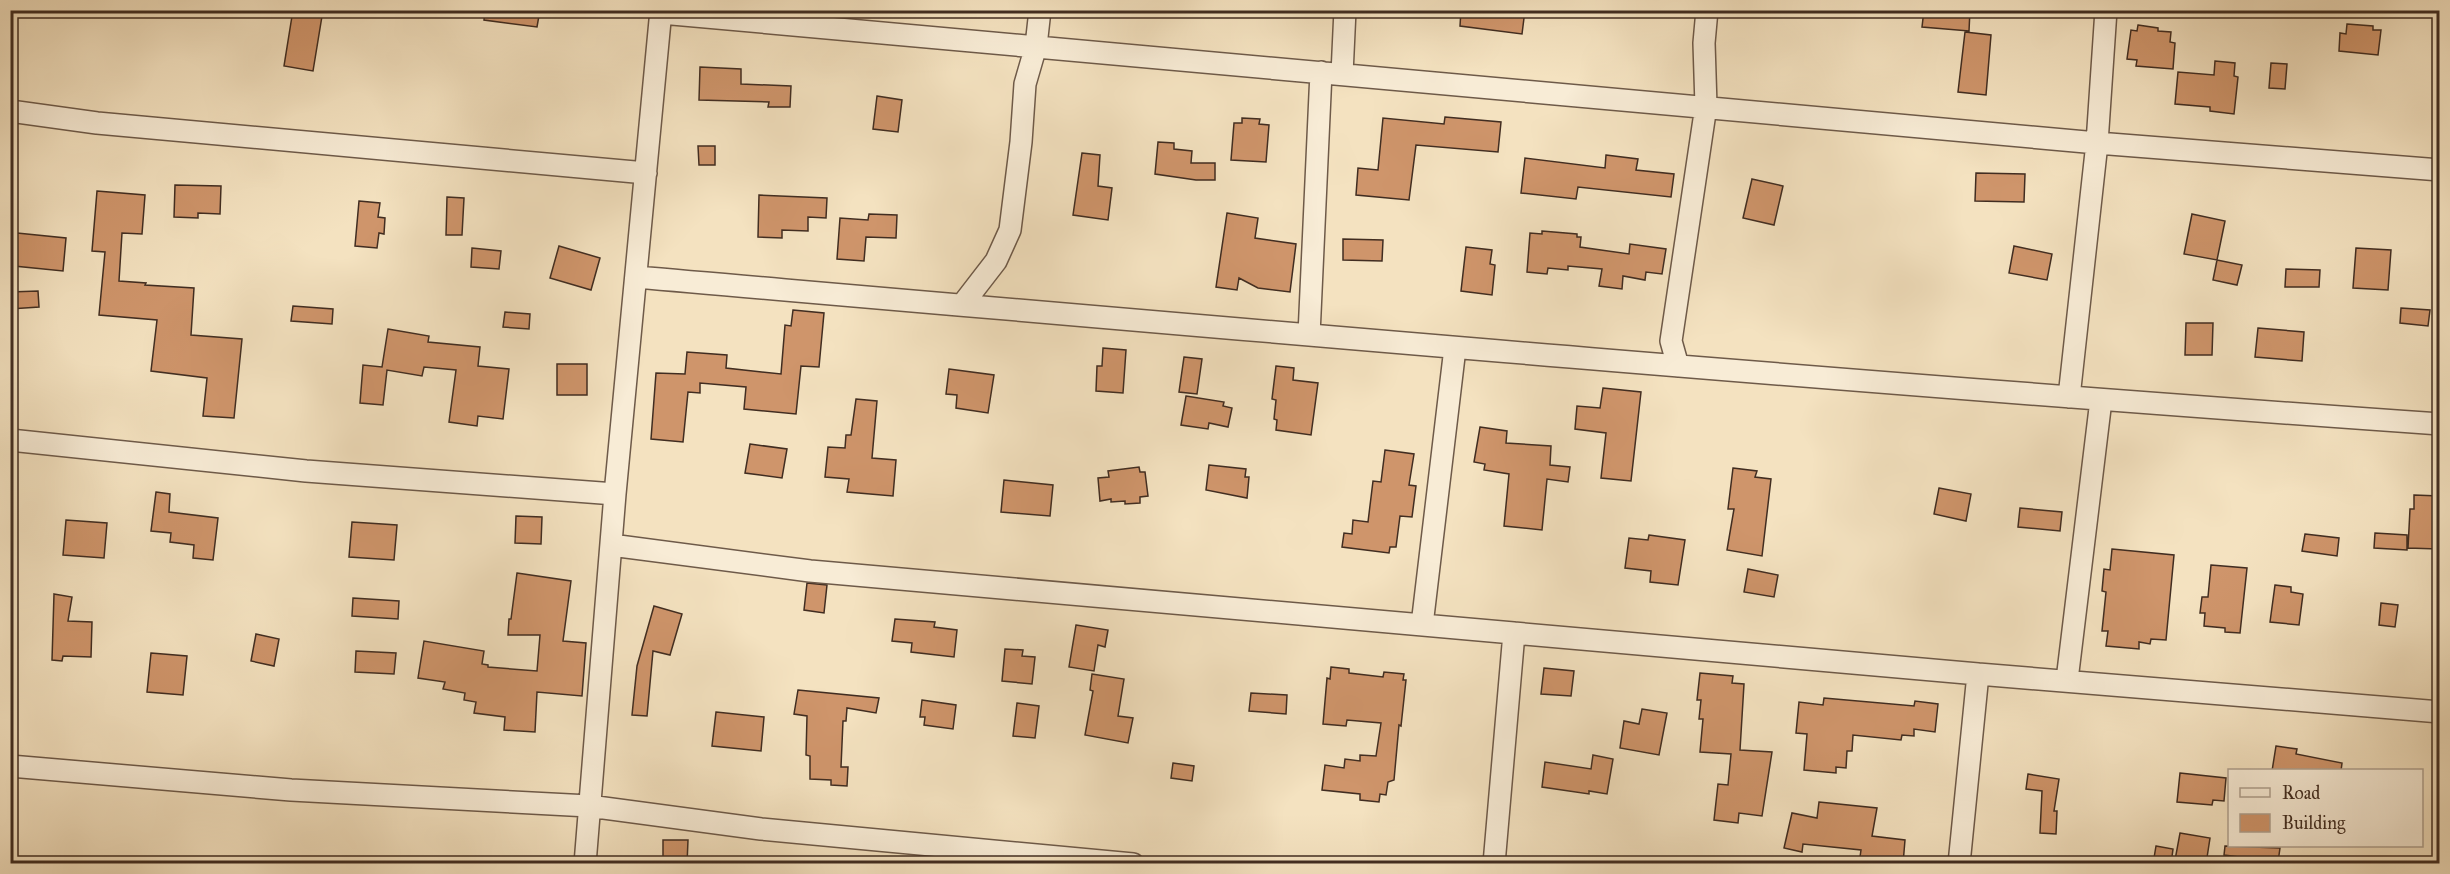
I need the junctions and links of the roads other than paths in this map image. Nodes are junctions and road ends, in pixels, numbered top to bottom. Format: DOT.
graph roads {
  1 [pos="1040,10"];
  2 [pos="1345,10"];
  3 [pos="1707,10"];
  4 [pos="2106,10"];
  5 [pos="661,12"];
  6 [pos="1036,46"];
  7 [pos="1332,73"];
  8 [pos="1706,106"];
  9 [pos="10,111"];
  10 [pos="2097,143"];
  11 [pos="2439,170"];
  12 [pos="646,173"];
  13 [pos="636,277"];
  14 [pos="962,305"];
  15 [pos="1309,335"];
  16 [pos="1455,348"];
  17 [pos="1678,366"];
  18 [pos="2069,398"];
  19 [pos="2101,400"];
  20 [pos="2439,424"];
  21 [pos="10,440"];
  22 [pos="615,494"];
  23 [pos="611,546"];
  24 [pos="1422,625"];
  25 [pos="1514,633"];
  26 [pos="1978,674"];
  27 [pos="2067,680"];
  28 [pos="2439,712"];
  29 [pos="10,766"];
  30 [pos="590,807"];
  31 [pos="585,864"];
  32 [pos="1133,864"];
  33 [pos="1494,864"];
  34 [pos="1959,864"];
  1 -- 6 [label="street"];
  2 -- 7 [label="street"];
  3 -- 8 [label="street"];
  4 -- 10 [label="street"];
  5 -- 6 [label="street"];
  5 -- 12 [label="street"];
  6 -- 7 [label="street"];
  6 -- 14 [label="street"];
  7 -- 8 [label="street"];
  7 -- 15 [label="street"];
  8 -- 10 [label="street"];
  8 -- 17 [label="street"];
  9 -- 12 [label="street"];
  10 -- 11 [label="street"];
  10 -- 18 [label="street"];
  12 -- 13 [label="street"];
  13 -- 14 [label="street"];
  13 -- 22 [label="street"];
  14 -- 15 [label="street"];
  15 -- 16 [label="street"];
  16 -- 17 [label="street"];
  16 -- 24 [label="street"];
  17 -- 18 [label="street"];
  18 -- 19 [label="street"];
  19 -- 20 [label="street"];
  19 -- 27 [label="street"];
  21 -- 22 [label="street"];
  22 -- 23 [label="street"];
  23 -- 24 [label="street"];
  23 -- 30 [label="street"];
  24 -- 25 [label="street"];
  25 -- 26 [label="street"];
  25 -- 33 [label="street"];
  26 -- 27 [label="street"];
  26 -- 34 [label="street"];
  27 -- 28 [label="street"];
  29 -- 30 [label="street"];
  30 -- 31 [label="street"];
  30 -- 32 [label="street"];
}
